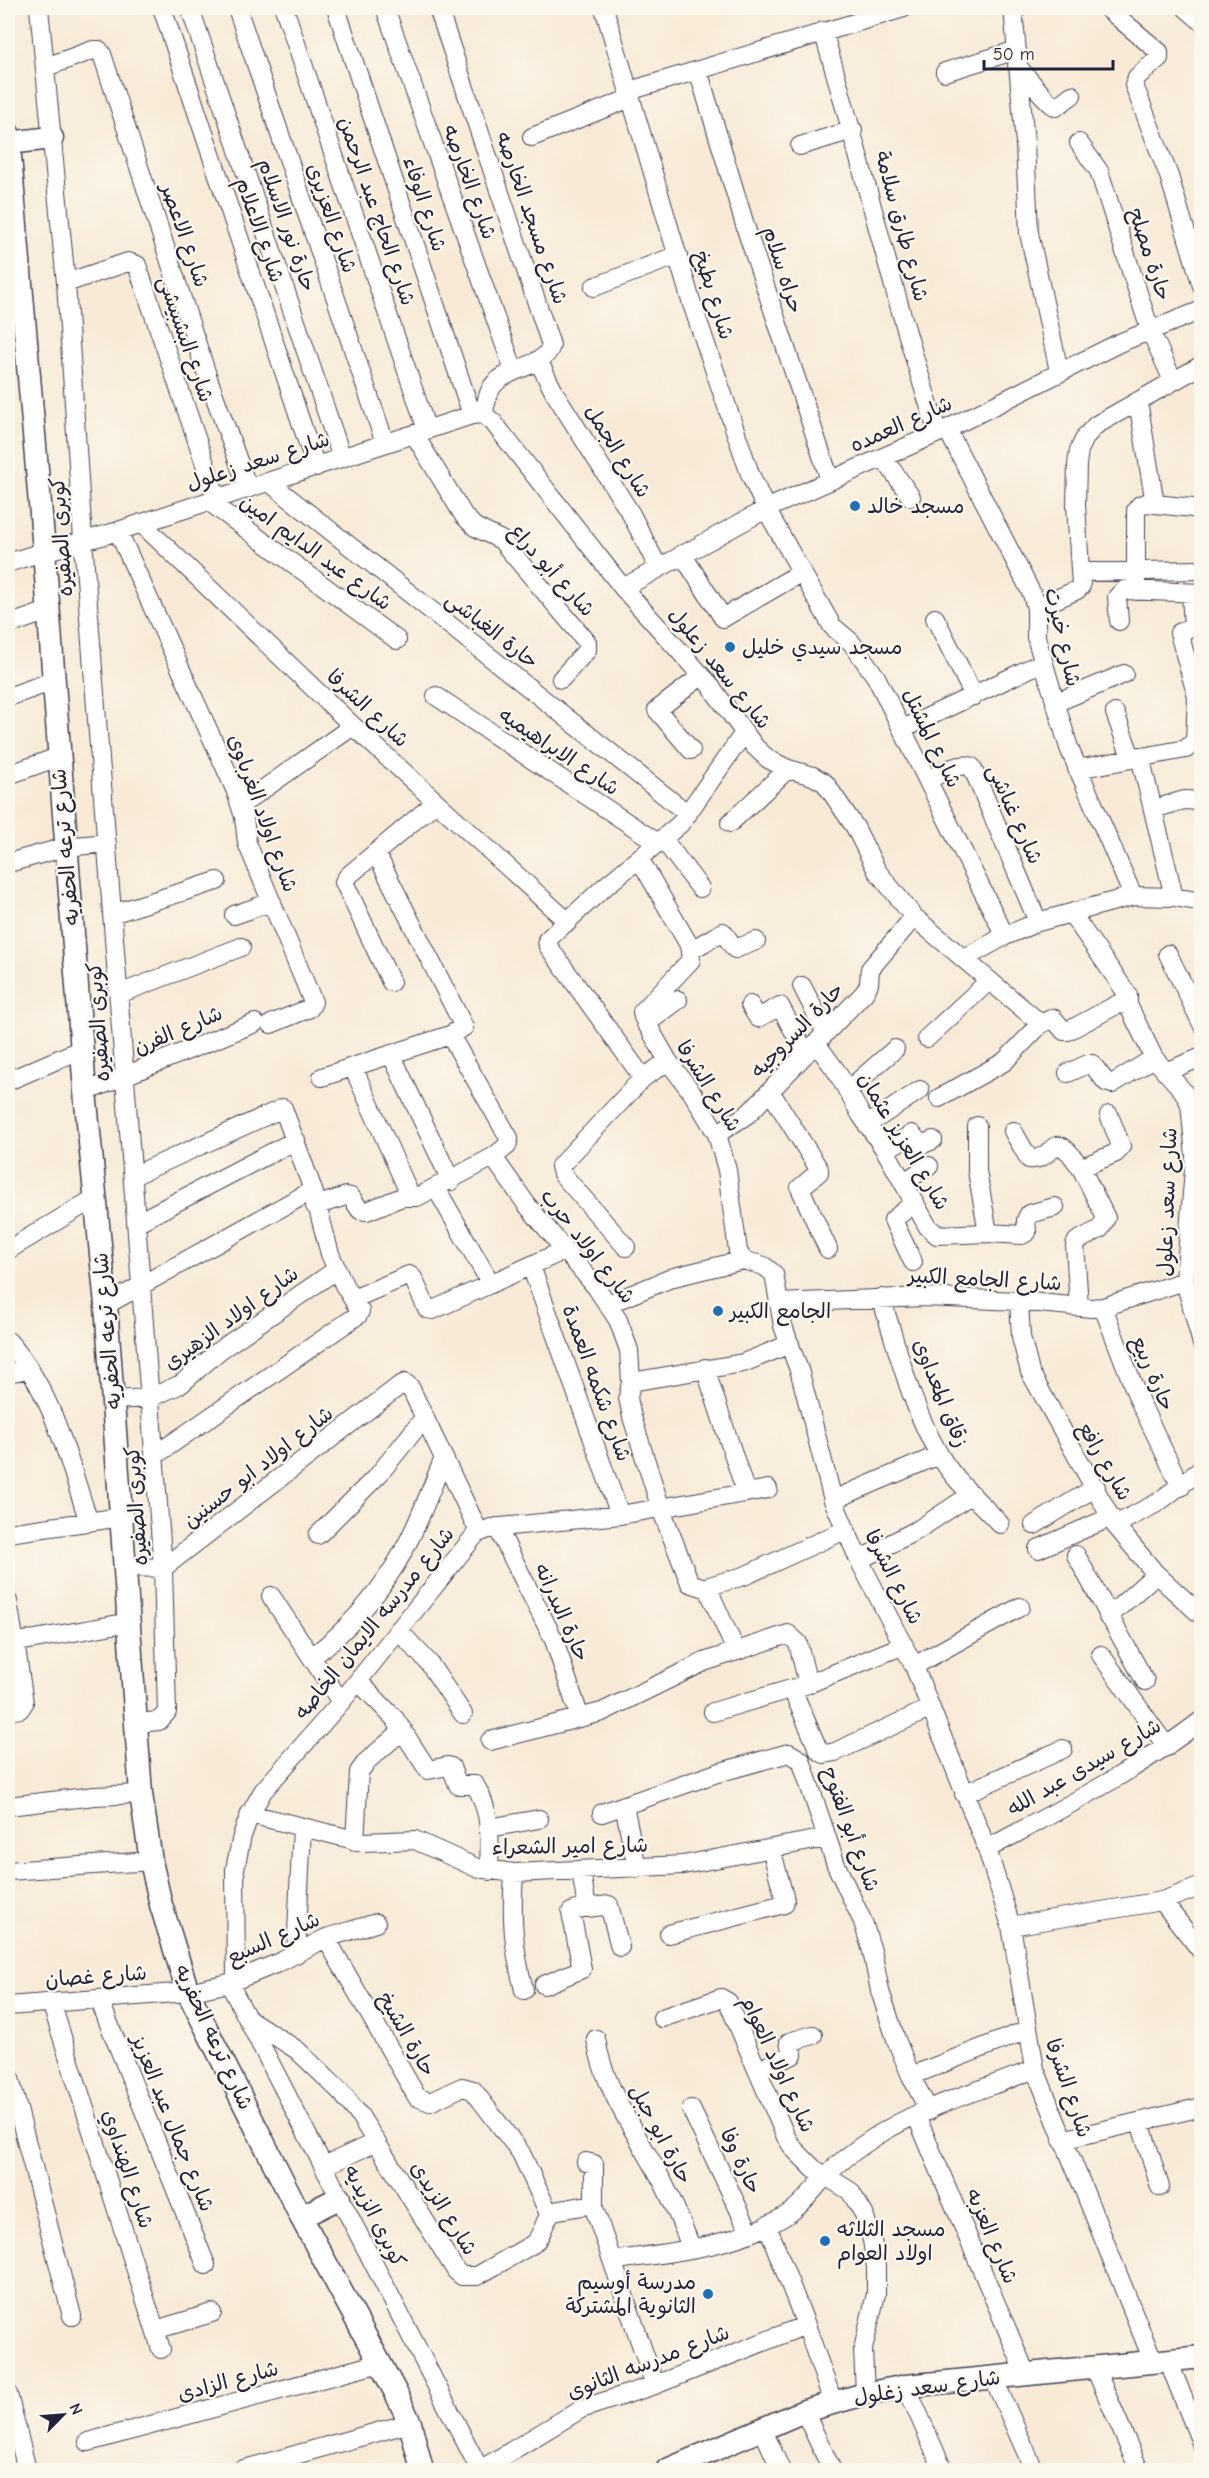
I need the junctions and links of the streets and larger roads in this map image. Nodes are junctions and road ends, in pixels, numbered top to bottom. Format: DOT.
graph roads {
  1 [pos="39,8"];
  2 [pos="162,8"];
  3 [pos="190,8"];
  4 [pos="237,8"];
  5 [pos="284,8"];
  6 [pos="336,8"];
  7 [pos="385,8"];
  8 [pos="438,8"];
  9 [pos="604,8"];
  10 [pos="904,8"];
  11 [pos="1013,8"];
  12 [pos="1107,8"];
  13 [pos="1186,8"];
  14 [pos="1202,22"];
  15 [pos="823,31"];
  16 [pos="1017,58"];
  17 [pos="46,68"];
  18 [pos="698,70"];
  19 [pos="945,72"];
  20 [pos="630,95"];
  21 [pos="1072,95"];
  22 [pos="853,130"];
  23 [pos="532,137"];
  24 [pos="8,138"];
  25 [pos="52,138"];
  26 [pos="1079,143"];
  27 [pos="800,146"];
  28 [pos="678,255"];
  29 [pos="13,257"];
  30 [pos="66,283"];
  31 [pos="1202,286"];
  32 [pos="594,287"];
  33 [pos="1202,310"];
  34 [pos="1150,330"];
  35 [pos="538,360"];
  36 [pos="1202,366"];
  37 [pos="514,371"];
  38 [pos="1059,371"];
  39 [pos="1173,381"];
  40 [pos="1138,401"];
  41 [pos="478,415"];
  42 [pos="942,431"];
  43 [pos="421,432"];
  44 [pos="385,443"];
  45 [pos="883,457"];
  46 [pos="342,458"];
  47 [pos="316,466"];
  48 [pos="830,480"];
  49 [pos="269,482"];
  50 [pos="248,488"];
  51 [pos="911,497"];
  52 [pos="212,500"];
  53 [pos="1155,504"];
  54 [pos="1202,508"];
  55 [pos="766,509"];
  56 [pos="141,523"];
  57 [pos="118,531"];
  58 [pos="83,540"];
  59 [pos="44,550"];
  60 [pos="682,554"];
  61 [pos="8,562"];
  62 [pos="658,567"];
  63 [pos="1202,570"];
  64 [pos="1136,571"];
  65 [pos="802,572"];
  66 [pos="1080,572"];
  67 [pos="623,588"];
  68 [pos="1136,591"];
  69 [pos="1196,593"];
  70 [pos="1036,608"];
  71 [pos="48,611"];
  72 [pos="935,618"];
  73 [pos="1119,621"];
  74 [pos="8,625"];
  75 [pos="397,640"];
  76 [pos="1044,662"];
  77 [pos="1124,674"];
  78 [pos="701,676"];
  79 [pos="561,679"];
  80 [pos="53,681"];
  81 [pos="1193,691"];
  82 [pos="436,696"];
  83 [pos="974,696"];
  84 [pos="8,697"];
  85 [pos="1055,703"];
  86 [pos="1116,713"];
  87 [pos="353,726"];
  88 [pos="903,729"];
  89 [pos="744,733"];
  90 [pos="691,750"];
  91 [pos="58,757"];
  92 [pos="1136,757"];
  93 [pos="788,769"];
  94 [pos="1077,769"];
  95 [pos="8,775"];
  96 [pos="928,780"];
  97 [pos="1202,801"];
  98 [pos="435,803"];
  99 [pos="241,805"];
  100 [pos="1154,809"];
  101 [pos="688,814"];
  102 [pos="730,823"];
  103 [pos="660,841"];
  104 [pos="107,843"];
  105 [pos="66,847"];
  106 [pos="376,853"];
  107 [pos="639,858"];
  108 [pos="8,863"];
  109 [pos="217,881"];
  110 [pos="700,888"];
  111 [pos="1133,896"];
  112 [pos="1174,897"];
  113 [pos="272,902"];
  114 [pos="1202,902"];
  115 [pos="1071,913"];
  116 [pos="112,914"];
  117 [pos="234,915"];
  118 [pos="914,917"];
  119 [pos="568,922"];
  120 [pos="1038,922"];
  121 [pos="1005,936"];
  122 [pos="756,941"];
  123 [pos="241,947"];
  124 [pos="691,950"];
  125 [pos="1168,954"];
  126 [pos="963,959"];
  127 [pos="989,981"];
  128 [pos="391,982"];
  129 [pos="802,986"];
  130 [pos="118,994"];
  131 [pos="678,1000"];
  132 [pos="750,1005"];
  133 [pos="1128,1005"];
  134 [pos="263,1023"];
  135 [pos="646,1024"];
  136 [pos="1041,1024"];
  137 [pos="1202,1024"];
  138 [pos="450,1035"];
  139 [pos="927,1038"];
  140 [pos="816,1043"];
  141 [pos="82,1049"];
  142 [pos="895,1049"];
  143 [pos="391,1054"];
  144 [pos="1202,1057"];
  145 [pos="668,1061"];
  146 [pos="1160,1065"];
  147 [pos="353,1066"];
  148 [pos="1068,1073"];
  149 [pos="125,1077"];
  150 [pos="322,1077"];
  151 [pos="643,1078"];
  152 [pos="8,1081"];
  153 [pos="848,1090"];
  154 [pos="920,1090"];
  155 [pos="770,1091"];
  156 [pos="85,1092"];
  157 [pos="939,1098"];
  158 [pos="1109,1115"];
  159 [pos="867,1125"];
  160 [pos="977,1126"];
  161 [pos="1197,1130"];
  162 [pos="1013,1131"];
  163 [pos="717,1134"];
  164 [pos="296,1140"];
  165 [pos="933,1140"];
  166 [pos="885,1150"];
  167 [pos="500,1152"];
  168 [pos="1198,1155"];
  169 [pos="929,1166"];
  170 [pos="1083,1170"];
  171 [pos="133,1176"];
  172 [pos="904,1182"];
  173 [pos="443,1184"];
  174 [pos="411,1197"];
  175 [pos="95,1198"];
  176 [pos="314,1198"];
  177 [pos="915,1202"];
  178 [pos="1055,1207"];
  179 [pos="136,1223"];
  180 [pos="988,1233"];
  181 [pos="626,1247"];
  182 [pos="828,1249"];
  183 [pos="8,1250"];
  184 [pos="566,1250"];
  185 [pos="743,1260"];
  186 [pos="913,1262"];
  187 [pos="531,1266"];
  188 [pos="336,1270"];
  189 [pos="1185,1281"];
  190 [pos="141,1284"];
  191 [pos="491,1284"];
  192 [pos="881,1298"];
  193 [pos="353,1299"];
  194 [pos="1019,1301"];
  195 [pos="778,1303"];
  196 [pos="609,1304"];
  197 [pos="106,1305"];
  198 [pos="1079,1307"];
  199 [pos="1103,1307"];
  200 [pos="1197,1313"];
  201 [pos="8,1341"];
  202 [pos="790,1344"];
  203 [pos="1202,1344"];
  204 [pos="705,1368"];
  205 [pos="29,1369"];
  206 [pos="8,1372"];
  207 [pos="631,1382"];
  208 [pos="150,1398"];
  209 [pos="113,1400"];
  210 [pos="425,1417"];
  211 [pos="939,1455"];
  212 [pos="154,1456"];
  213 [pos="444,1458"];
  214 [pos="1202,1469"];
  215 [pos="1096,1487"];
  216 [pos="1181,1487"];
  217 [pos="768,1489"];
  218 [pos="746,1493"];
  219 [pos="972,1494"];
  220 [pos="833,1500"];
  221 [pos="661,1509"];
  222 [pos="620,1515"];
  223 [pos="122,1517"];
  224 [pos="1113,1521"];
  225 [pos="89,1522"];
  226 [pos="1000,1524"];
  227 [pos="1034,1525"];
  228 [pos="497,1527"];
  229 [pos="845,1530"];
  230 [pos="479,1532"];
  231 [pos="8,1533"];
  232 [pos="318,1535"];
  233 [pos="1038,1549"];
  234 [pos="1076,1555"];
  235 [pos="858,1560"];
  236 [pos="126,1567"];
  237 [pos="163,1568"];
  238 [pos="1156,1574"];
  239 [pos="706,1587"];
  240 [pos="271,1596"];
  241 [pos="8,1601"];
  242 [pos="1020,1607"];
  243 [pos="1202,1616"];
  244 [pos="1108,1617"];
  245 [pos="130,1622"];
  246 [pos="398,1630"];
  247 [pos="15,1641"];
  248 [pos="904,1645"];
  249 [pos="736,1651"];
  250 [pos="1101,1655"];
  251 [pos="312,1657"];
  252 [pos="914,1666"];
  253 [pos="358,1681"];
  254 [pos="1145,1681"];
  255 [pos="800,1687"];
  256 [pos="341,1702"];
  257 [pos="931,1708"];
  258 [pos="8,1711"];
  259 [pos="713,1712"];
  260 [pos="463,1714"];
  261 [pos="580,1718"];
  262 [pos="1201,1721"];
  263 [pos="137,1723"];
  264 [pos="403,1730"];
  265 [pos="490,1741"];
  266 [pos="1167,1747"];
  267 [pos="1063,1749"];
  268 [pos="141,1794"];
  269 [pos="964,1794"];
  270 [pos="624,1804"];
  271 [pos="8,1806"];
  272 [pos="602,1813"];
  273 [pos="250,1814"];
  274 [pos="539,1819"];
  275 [pos="302,1827"];
  276 [pos="489,1828"];
  277 [pos="826,1838"];
  278 [pos="355,1840"];
  279 [pos="771,1849"];
  280 [pos="987,1849"];
  281 [pos="151,1861"];
  282 [pos="637,1868"];
  283 [pos="8,1871"];
  284 [pos="489,1871"];
  285 [pos="581,1871"];
  286 [pos="514,1873"];
  287 [pos="1202,1886"];
  288 [pos="1162,1902"];
  289 [pos="586,1907"];
  290 [pos="376,1923"];
  291 [pos="1011,1926"];
  292 [pos="669,1934"];
  293 [pos="326,1938"];
  294 [pos="620,1947"];
  295 [pos="1202,1952"];
  296 [pos="296,1954"];
  297 [pos="233,1981"];
  298 [pos="544,1985"];
  299 [pos="524,1990"];
  300 [pos="188,1992"];
  301 [pos="99,1999"];
  302 [pos="51,2002"];
  303 [pos="8,2006"];
  304 [pos="247,2018"];
  305 [pos="662,2018"];
  306 [pos="1027,2030"];
  307 [pos="813,2034"];
  308 [pos="596,2039"];
  309 [pos="1035,2069"];
  310 [pos="757,2070"];
  311 [pos="8,2071"];
  312 [pos="911,2076"];
  313 [pos="1202,2107"];
  314 [pos="691,2109"];
  315 [pos="923,2113"];
  316 [pos="1140,2122"];
  317 [pos="1062,2140"];
  318 [pos="376,2142"];
  319 [pos="586,2162"];
  320 [pos="324,2166"];
  321 [pos="826,2176"];
  322 [pos="1160,2187"];
  323 [pos="339,2198"];
  324 [pos="594,2208"];
  325 [pos="549,2214"];
  326 [pos="302,2217"];
  327 [pos="767,2225"];
  328 [pos="750,2233"];
  329 [pos="692,2249"];
  330 [pos="612,2261"];
  331 [pos="206,2265"];
  332 [pos="212,2313"];
  333 [pos="72,2316"];
  334 [pos="806,2325"];
  335 [pos="155,2330"];
  336 [pos="161,2349"];
  337 [pos="1202,2357"];
  338 [pos="1160,2361"];
  339 [pos="380,2363"];
  340 [pos="1095,2368"];
  341 [pos="1026,2374"];
  342 [pos="993,2377"];
  343 [pos="655,2385"];
  344 [pos="906,2386"];
  345 [pos="8,2394"];
  346 [pos="865,2394"];
  347 [pos="833,2402"];
  348 [pos="804,2411"];
  349 [pos="410,2423"];
  350 [pos="762,2428"];
  351 [pos="88,2442"];
  352 [pos="1202,2445"];
  353 [pos="27,2470"];
  354 [pos="241,2470"];
  355 [pos="422,2470"];
  356 [pos="480,2470"];
  357 [pos="667,2470"];
  358 [pos="781,2470"];
  359 [pos="832,2470"];
  360 [pos="943,2470"];
  361 [pos="1034,2470"];
  362 [pos="1140,2470"];
  1 -- 17 [label="street, كوبرى الصفيره"];
  2 -- 47 [label="street, شارع الاعلام"];
  3 -- 46 [label="street, حارة نور الاسلام"];
  4 -- 44 [label="street, شارع العزيرى"];
  5 -- 43 [label="street, شارع الحاج عبد الرحمن"];
  6 -- 41 [label="street, شارع الوفاء"];
  7 -- 37 [label="street, شارع الخارصه"];
  8 -- 35 [label="street, شارع مسجد الخارصه"];
  9 -- 20 [label="street, شارع بطيخ"];
  10 -- 15 [label="street"];
  11 -- 16 [label="street"];
  12 -- 31 [label="street"];
  13 -- 14 [label="street"];
  15 -- 18 [label="street"];
  15 -- 22 [label="street, شارع طارق سلامة"];
  16 -- 19 [label="street"];
  16 -- 21 [label="street"];
  16 -- 38 [label="street"];
  17 -- 25 [label="street, كوبرى الصفيره"];
  17 -- 50 [label="street, شارع الاعصر"];
  18 -- 20 [label="street"];
  18 -- 48 [label="street, حراه سلام"];
  20 -- 23 [label="street"];
  20 -- 28 [label="street, شارع بطيخ"];
  22 -- 27 [label="street"];
  22 -- 42 [label="street, شارع طارق سلامة"];
  24 -- 25 [label="street"];
  24 -- 29 [label="street, شارع ترعه الحفريه"];
  25 -- 30 [label="street, كوبرى الصفيره"];
  26 -- 34 [label="street, حارة مصلح"];
  28 -- 32 [label="street"];
  28 -- 55 [label="street, شارع بطيخ"];
  29 -- 59 [label="street, شارع ترعه الحفريه"];
  30 -- 52 [label="street, شارع البشبيشى"];
  30 -- 58 [label="street, كوبرى الصفيره"];
  33 -- 34 [label="street, شارع العمده"];
  34 -- 38 [label="street, شارع العمده"];
  34 -- 39 [label="street, حارة مصلح"];
  35 -- 37 [label="street"];
  35 -- 62 [label="street, شارع الجمل"];
  36 -- 39 [label="street"];
  37 -- 41 [label="street"];
  38 -- 42 [label="street, شارع العمده"];
  39 -- 40 [label="street"];
  40 -- 53 [label="street"];
  40 -- 66 [label="street"];
  41 -- 43 [label="street, شارع سعد زعلول"];
  41 -- 67 [label="street, شارع سعد زعلول"];
  42 -- 45 [label="street, شارع العمده"];
  42 -- 70 [label="street, شارع خيرت"];
  43 -- 44 [label="street, شارع سعد زعلول"];
  43 -- 79 [label="street, شارع أبو دراع"];
  44 -- 46 [label="street, شارع سعد زعلول"];
  45 -- 48 [label="street, شارع العمده"];
  45 -- 51 [label="street"];
  46 -- 47 [label="street, شارع سعد زعلول"];
  47 -- 49 [label="street, شارع سعد زعلول"];
  48 -- 55 [label="street, شارع العمده"];
  49 -- 50 [label="street, شارع سعد زعلول"];
  49 -- 101 [label="street, حارة الغباشى"];
  50 -- 52 [label="street, شارع سعد زعلول"];
  52 -- 56 [label="street, شارع سعد زعلول"];
  52 -- 75 [label="street, شارع عبد الدايم امين"];
  53 -- 54 [label="street"];
  53 -- 64 [label="street"];
  55 -- 60 [label="street, شارع العمده"];
  55 -- 65 [label="street, شارع المشتل"];
  56 -- 57 [label="street, شارع سعد زعلول"];
  56 -- 87 [label="street, شارع الشرفا"];
  57 -- 58 [label="street, شارع سعد زعلول"];
  57 -- 99 [label="street, شارع اولاد الغرباوى"];
  58 -- 59 [label="street, شارع سعد زعلول"];
  58 -- 104 [label="street, كوبرى الصفيره"];
  59 -- 61 [label="street, شارع سعد زعلول"];
  59 -- 71 [label="street, شارع ترعه الحفريه"];
  60 -- 62 [label="street, شارع العمده"];
  60 -- 65 [label="street"];
  62 -- 67 [label="street, شارع العمده"];
  63 -- 64 [label="street"];
  64 -- 66 [label="street"];
  64 -- 68 [label="street"];
  65 -- 88 [label="street, شارع المشتل"];
  66 -- 70 [label="street"];
  67 -- 78 [label="street, شارع سعد زعلول"];
  68 -- 69 [label="street"];
  68 -- 73 [label="street"];
  69 -- 81 [label="street"];
  70 -- 76 [label="street, شارع خيرت"];
  71 -- 74 [label="street"];
  71 -- 80 [label="street, شارع ترعه الحفريه"];
  72 -- 83 [label="street"];
  76 -- 83 [label="street"];
  76 -- 85 [label="street, شارع خيرت"];
  77 -- 85 [label="street"];
  78 -- 89 [label="street, شارع سعد زعلول"];
  78 -- 90 [label="street"];
  80 -- 84 [label="street"];
  80 -- 91 [label="street, شارع ترعه الحفريه"];
  81 -- 92 [label="street"];
  82 -- 103 [label="street, شارع الابراهيميه"];
  83 -- 88 [label="street"];
  85 -- 94 [label="street, شارع خيرت"];
  86 -- 92 [label="street"];
  87 -- 98 [label="street, شارع الشرفا"];
  87 -- 99 [label="street"];
  88 -- 96 [label="street, شارع المشتل"];
  89 -- 93 [label="street, شارع سعد زعلول"];
  89 -- 101 [label="street"];
  91 -- 95 [label="street"];
  91 -- 105 [label="street, شارع ترعه الحفريه"];
  92 -- 94 [label="street"];
  92 -- 100 [label="street"];
  93 -- 102 [label="street"];
  93 -- 118 [label="street, شارع سعد زعلول"];
  94 -- 111 [label="street, شارع خيرت"];
  96 -- 120 [label="street, شارع غباشى"];
  96 -- 121 [label="street, شارع المشتل"];
  97 -- 100 [label="street"];
  98 -- 106 [label="street"];
  98 -- 119 [label="street, شارع الشرفا"];
  99 -- 113 [label="street, شارع اولاد الغرباوى"];
  100 -- 112 [label="street"];
  101 -- 103 [label="street"];
  103 -- 107 [label="street"];
  103 -- 110 [label="street, شارع الابراهيميه"];
  104 -- 105 [label="street"];
  104 -- 116 [label="street, كوبرى الصفيره"];
  105 -- 108 [label="street"];
  105 -- 141 [label="street, شارع ترعه الحفريه"];
  106 -- 128 [label="street"];
  106 -- 138 [label="street"];
  107 -- 119 [label="street"];
  107 -- 124 [label="street"];
  109 -- 116 [label="street"];
  111 -- 112 [label="street"];
  111 -- 115 [label="street"];
  112 -- 114 [label="street"];
  113 -- 117 [label="street"];
  113 -- 134 [label="street, شارع اولاد الغرباوى"];
  115 -- 120 [label="street"];
  115 -- 133 [label="street"];
  116 -- 130 [label="street, كوبرى الصفيره"];
  118 -- 126 [label="street, شارع سعد زعلول"];
  118 -- 140 [label="street, حارة السروجيه"];
  119 -- 151 [label="street"];
  120 -- 121 [label="street"];
  121 -- 126 [label="street"];
  122 -- 124 [label="street"];
  123 -- 130 [label="street"];
  124 -- 135 [label="street"];
  125 -- 137 [label="street"];
  126 -- 127 [label="street, شارع سعد زعلول"];
  127 -- 136 [label="street, شارع سعد زعلول"];
  127 -- 139 [label="street"];
  129 -- 140 [label="street"];
  130 -- 149 [label="street, كوبرى الصفيره"];
  131 -- 135 [label="street"];
  132 -- 140 [label="street"];
  133 -- 136 [label="street, شارع سعد زعلول"];
  133 -- 146 [label="street, شارع سعد زعلول"];
  134 -- 149 [label="street, شارع الفرن"];
  135 -- 145 [label="street, شارع الشرفا"];
  136 -- 157 [label="street"];
  138 -- 143 [label="street"];
  138 -- 167 [label="street, شارع اولاد حرب"];
  140 -- 153 [label="street, شارع العزيز عثمان"];
  140 -- 155 [label="street, حارة السروجيه"];
  141 -- 152 [label="street"];
  141 -- 156 [label="street, شارع ترعه الحفريه"];
  142 -- 153 [label="street"];
  143 -- 147 [label="street"];
  143 -- 173 [label="street"];
  144 -- 146 [label="street"];
  145 -- 151 [label="street"];
  145 -- 163 [label="street, شارع الشرفا"];
  146 -- 148 [label="street"];
  146 -- 161 [label="street, شارع سعد زعلول"];
  147 -- 150 [label="street"];
  147 -- 174 [label="street"];
  149 -- 156 [label="street, شارع الفرن"];
  149 -- 171 [label="street, كوبرى الصفيره"];
  151 -- 181 [label="street"];
  153 -- 159 [label="street, شارع العزيز عثمان"];
  154 -- 159 [label="street"];
  155 -- 163 [label="street, حارة السروجيه"];
  155 -- 182 [label="street"];
  156 -- 175 [label="street, شارع ترعه الحفريه"];
  158 -- 170 [label="street"];
  159 -- 166 [label="street, شارع العزيز عثمان"];
  160 -- 180 [label="street"];
  161 -- 168 [label="street, شارع سعد زعلول"];
  162 -- 170 [label="street"];
  163 -- 185 [label="street, شارع الشرفا"];
  164 -- 171 [label="street"];
  164 -- 176 [label="street"];
  164 -- 179 [label="street"];
  165 -- 166 [label="street"];
  166 -- 172 [label="street, شارع العزيز عثمان"];
  167 -- 173 [label="street"];
  167 -- 184 [label="street, شارع اولاد حرب"];
  168 -- 189 [label="street, شارع سعد زعلول"];
  169 -- 172 [label="street"];
  170 -- 198 [label="street"];
  171 -- 179 [label="street, كوبرى الصفيره"];
  172 -- 177 [label="street, شارع العزيز عثمان"];
  173 -- 174 [label="street"];
  173 -- 191 [label="street"];
  174 -- 176 [label="street"];
  175 -- 183 [label="street"];
  175 -- 197 [label="street, شارع ترعه الحفريه"];
  176 -- 188 [label="street"];
  176 -- 190 [label="street"];
  177 -- 180 [label="street, شارع العزيز عثمان"];
  177 -- 186 [label="street"];
  178 -- 180 [label="street, شارع العزيز عثمان"];
  179 -- 190 [label="street, كوبرى الصفيره"];
  184 -- 187 [label="street"];
  184 -- 196 [label="street, شارع اولاد حرب"];
  185 -- 195 [label="street, شارع الشرفا"];
  185 -- 196 [label="street"];
  187 -- 191 [label="street"];
  187 -- 222 [label="street, شارع شكمه العمدة"];
  188 -- 193 [label="street"];
  188 -- 208 [label="street, شارع اولاد الزهيرى"];
  189 -- 199 [label="street, شارع الجامع الكبير"];
  189 -- 200 [label="street, شارع سعد زعلول"];
  190 -- 197 [label="street"];
  190 -- 208 [label="street, كوبرى الصفيره"];
  191 -- 193 [label="street"];
  192 -- 194 [label="street, شارع الجامع الكبير"];
  192 -- 195 [label="street, شارع الجامع الكبير"];
  192 -- 211 [label="street, زقاق المعداوى"];
  193 -- 212 [label="street"];
  194 -- 198 [label="street, شارع الجامع الكبير"];
  194 -- 215 [label="street, شارع رافع"];
  195 -- 202 [label="street, شارع الشرفا"];
  196 -- 207 [label="street, شارع اولاد حرب"];
  197 -- 209 [label="street, شارع ترعه الحفريه"];
  198 -- 199 [label="street, شارع الجامع الكبير"];
  199 -- 216 [label="street, حارة ربيع"];
  200 -- 203 [label="street, شارع سعد زعلول"];
  201 -- 205 [label="street"];
  202 -- 204 [label="street"];
  202 -- 220 [label="street, شارع الشرفا"];
  204 -- 207 [label="street"];
  204 -- 218 [label="street"];
  205 -- 206 [label="street"];
  205 -- 225 [label="street"];
  207 -- 221 [label="street, شارع اولاد حرب"];
  208 -- 209 [label="street, شارع اولاد الزهيرى"];
  208 -- 212 [label="street, كوبرى الصفيره"];
  209 -- 223 [label="street, شارع ترعه الحفريه"];
  210 -- 213 [label="street"];
  210 -- 232 [label="street"];
  210 -- 237 [label="street, شارع اولاد ابو حسنين"];
  211 -- 219 [label="street, زقاق المعداوى"];
  211 -- 220 [label="street"];
  212 -- 237 [label="street, كوبرى الصفيره"];
  213 -- 230 [label="street"];
  213 -- 251 [label="street"];
  214 -- 216 [label="street"];
  215 -- 224 [label="street, شارع رافع"];
  215 -- 227 [label="street"];
  216 -- 224 [label="street"];
  217 -- 218 [label="street, شارع مدرسه الايمان الخاصه"];
  218 -- 221 [label="street, شارع مدرسه الايمان الخاصه"];
  219 -- 226 [label="street, زقاق المعداوى"];
  219 -- 235 [label="street"];
  220 -- 229 [label="street, شارع الشرفا"];
  221 -- 222 [label="street, شارع مدرسه الايمان الخاصه"];
  221 -- 239 [label="street, شارع اولاد حرب"];
  222 -- 228 [label="street, شارع مدرسه الايمان الخاصه"];
  223 -- 225 [label="street"];
  223 -- 236 [label="street, شارع ترعه الحفريه"];
  224 -- 233 [label="street"];
  224 -- 238 [label="street, شارع رافع"];
  225 -- 231 [label="street"];
  228 -- 230 [label="street, شارع مدرسه الايمان الخاصه"];
  228 -- 261 [label="street, حارة البدرانه"];
  229 -- 235 [label="street, شارع الشرفا"];
  229 -- 239 [label="street"];
  230 -- 246 [label="street, شارع مدرسه الايمان الخاصه"];
  234 -- 244 [label="street"];
  235 -- 248 [label="street, شارع الشرفا"];
  236 -- 237 [label="street"];
  236 -- 245 [label="street, شارع ترعه الحفريه"];
  237 -- 263 [label="street, كوبرى الصفيره"];
  238 -- 243 [label="street, شارع رافع"];
  238 -- 244 [label="street"];
  239 -- 249 [label="street"];
  240 -- 251 [label="street"];
  241 -- 247 [label="street"];
  242 -- 252 [label="street"];
  244 -- 254 [label="street"];
  245 -- 247 [label="street"];
  245 -- 263 [label="street, شارع ترعه الحفريه"];
  246 -- 253 [label="street, شارع مدرسه الايمان الخاصه"];
  246 -- 260 [label="street"];
  247 -- 258 [label="street"];
  248 -- 252 [label="street, شارع الشرفا"];
  248 -- 255 [label="street"];
  249 -- 255 [label="street"];
  249 -- 261 [label="street"];
  250 -- 266 [label="street"];
  251 -- 256 [label="street"];
  252 -- 257 [label="street, شارع الشرفا"];
  253 -- 256 [label="street, شارع مدرسه الايمان الخاصه"];
  253 -- 264 [label="street"];
  255 -- 257 [label="street"];
  255 -- 259 [label="street"];
  256 -- 273 [label="street, شارع مدرسه الايمان الخاصه"];
  257 -- 269 [label="street, شارع الشرفا"];
  261 -- 265 [label="street"];
  262 -- 266 [label="street, شارع سيدى عبد الله"];
  263 -- 268 [label="street, شارع ترعه الحفريه"];
  264 -- 276 [label="street"];
  264 -- 278 [label="street"];
  266 -- 280 [label="street, شارع سيدى عبد الله"];
  267 -- 269 [label="street"];
  268 -- 271 [label="street"];
  268 -- 281 [label="street, شارع ترعه الحفريه"];
  269 -- 280 [label="street, شارع الشرفا"];
  270 -- 272 [label="street, شارع أبو الفتوح"];
  270 -- 277 [label="street, شارع أبو الفتوح"];
  270 -- 282 [label="street"];
  273 -- 275 [label="street, شارع امير الشعراء"];
  273 -- 297 [label="street, شارع مدرسه الايمان الخاصه"];
  274 -- 276 [label="street"];
  275 -- 278 [label="street, شارع امير الشعراء"];
  275 -- 296 [label="street"];
  276 -- 284 [label="street"];
  277 -- 279 [label="street, شارع امير الشعراء"];
  277 -- 312 [label="street, شارع أبو الفتوح"];
  278 -- 284 [label="street, شارع امير الشعراء"];
  279 -- 282 [label="street, شارع امير الشعراء"];
  279 -- 292 [label="street"];
  280 -- 291 [label="street, شارع الشرفا"];
  281 -- 283 [label="street"];
  281 -- 300 [label="street, شارع ترعه الحفريه"];
  282 -- 285 [label="street, شارع امير الشعراء"];
  284 -- 286 [label="street, شارع امير الشعراء"];
  285 -- 286 [label="street, شارع امير الشعراء"];
  285 -- 289 [label="street"];
  286 -- 299 [label="street"];
  287 -- 288 [label="street"];
  288 -- 291 [label="street"];
  288 -- 295 [label="street"];
  289 -- 294 [label="street"];
  289 -- 298 [label="street"];
  290 -- 293 [label="street, شارع السبع"];
  291 -- 306 [label="street, شارع الشرفا"];
  293 -- 296 [label="street, شارع السبع"];
  293 -- 325 [label="street, حارة الشيخ"];
  296 -- 297 [label="street, شارع السبع"];
  297 -- 300 [label="street, شارع السبع"];
  297 -- 304 [label="street, كوبرى الزيديه"];
  300 -- 301 [label="street, شارع غصان"];
  300 -- 326 [label="street, شارع ترعه الحفريه"];
  301 -- 302 [label="street, شارع غصان"];
  301 -- 331 [label="street, شارع جمال عبد العزيز"];
  302 -- 303 [label="street, شارع غصان"];
  302 -- 335 [label="street, شارع الهنداوي"];
  304 -- 318 [label="street, شارع الزيدى"];
  304 -- 320 [label="street, كوبرى الزيديه"];
  305 -- 310 [label="street, شارع اولاد العوام"];
  306 -- 309 [label="street, شارع الشرفا"];
  306 -- 312 [label="street"];
  307 -- 310 [label="street"];
  308 -- 329 [label="street, حارة ابو جبل"];
  309 -- 315 [label="street"];
  309 -- 317 [label="street, شارع الشرفا"];
  310 -- 321 [label="street, شارع اولاد العوام"];
  311 -- 333 [label="street"];
  312 -- 315 [label="street, شارع أبو الفتوح"];
  313 -- 316 [label="street"];
  314 -- 328 [label="street, حارة وفا"];
  315 -- 321 [label="street"];
  315 -- 341 [label="street, شارع العزبه"];
  316 -- 317 [label="street"];
  316 -- 322 [label="street"];
  317 -- 338 [label="street, شارع الشرفا"];
  318 -- 320 [label="street"];
  318 -- 325 [label="street, شارع الزيدى"];
  319 -- 324 [label="street"];
  320 -- 323 [label="street, كوبرى الزيديه"];
  321 -- 327 [label="street"];
  321 -- 346 [label="street, شارع اولاد العوام"];
  323 -- 326 [label="street"];
  323 -- 356 [label="street, كوبرى الزيديه"];
  324 -- 325 [label="street"];
  324 -- 330 [label="street"];
  326 -- 339 [label="street, شارع ترعه الحفريه"];
  327 -- 328 [label="street"];
  327 -- 334 [label="street"];
  328 -- 329 [label="street"];
  329 -- 330 [label="street"];
  330 -- 343 [label="street"];
  332 -- 335 [label="street"];
  334 -- 343 [label="street, شارع مدرسه الثانوى"];
  334 -- 347 [label="street"];
  335 -- 336 [label="street, شارع الهنداوي"];
  337 -- 338 [label="street, شارع سعد زغلول"];
  338 -- 340 [label="street, شارع سعد زغلول"];
  338 -- 352 [label="street, شارع الشرفا"];
  339 -- 349 [label="street, شارع ترعه الحفريه"];
  339 -- 351 [label="street, شارع الزادى"];
  340 -- 341 [label="street, شارع سعد زغلول"];
  340 -- 362 [label="street"];
  341 -- 342 [label="street, شارع سعد زغلول"];
  342 -- 344 [label="street, شارع سعد زغلول"];
  342 -- 361 [label="street"];
  343 -- 356 [label="street, شارع مدرسه الثانوى"];
  344 -- 346 [label="street, شارع سعد زغلول"];
  344 -- 360 [label="street"];
  345 -- 353 [label="street"];
  346 -- 347 [label="street, شارع سعد زغلول"];
  347 -- 348 [label="street, شارع سعد زغلول"];
  348 -- 350 [label="street, شارع سعد زغلول"];
  348 -- 359 [label="street"];
  349 -- 354 [label="street"];
  349 -- 355 [label="street, شارع ترعه الحفريه"];
  350 -- 357 [label="street, شارع سعد زغلول"];
  350 -- 358 [label="street"];
}
